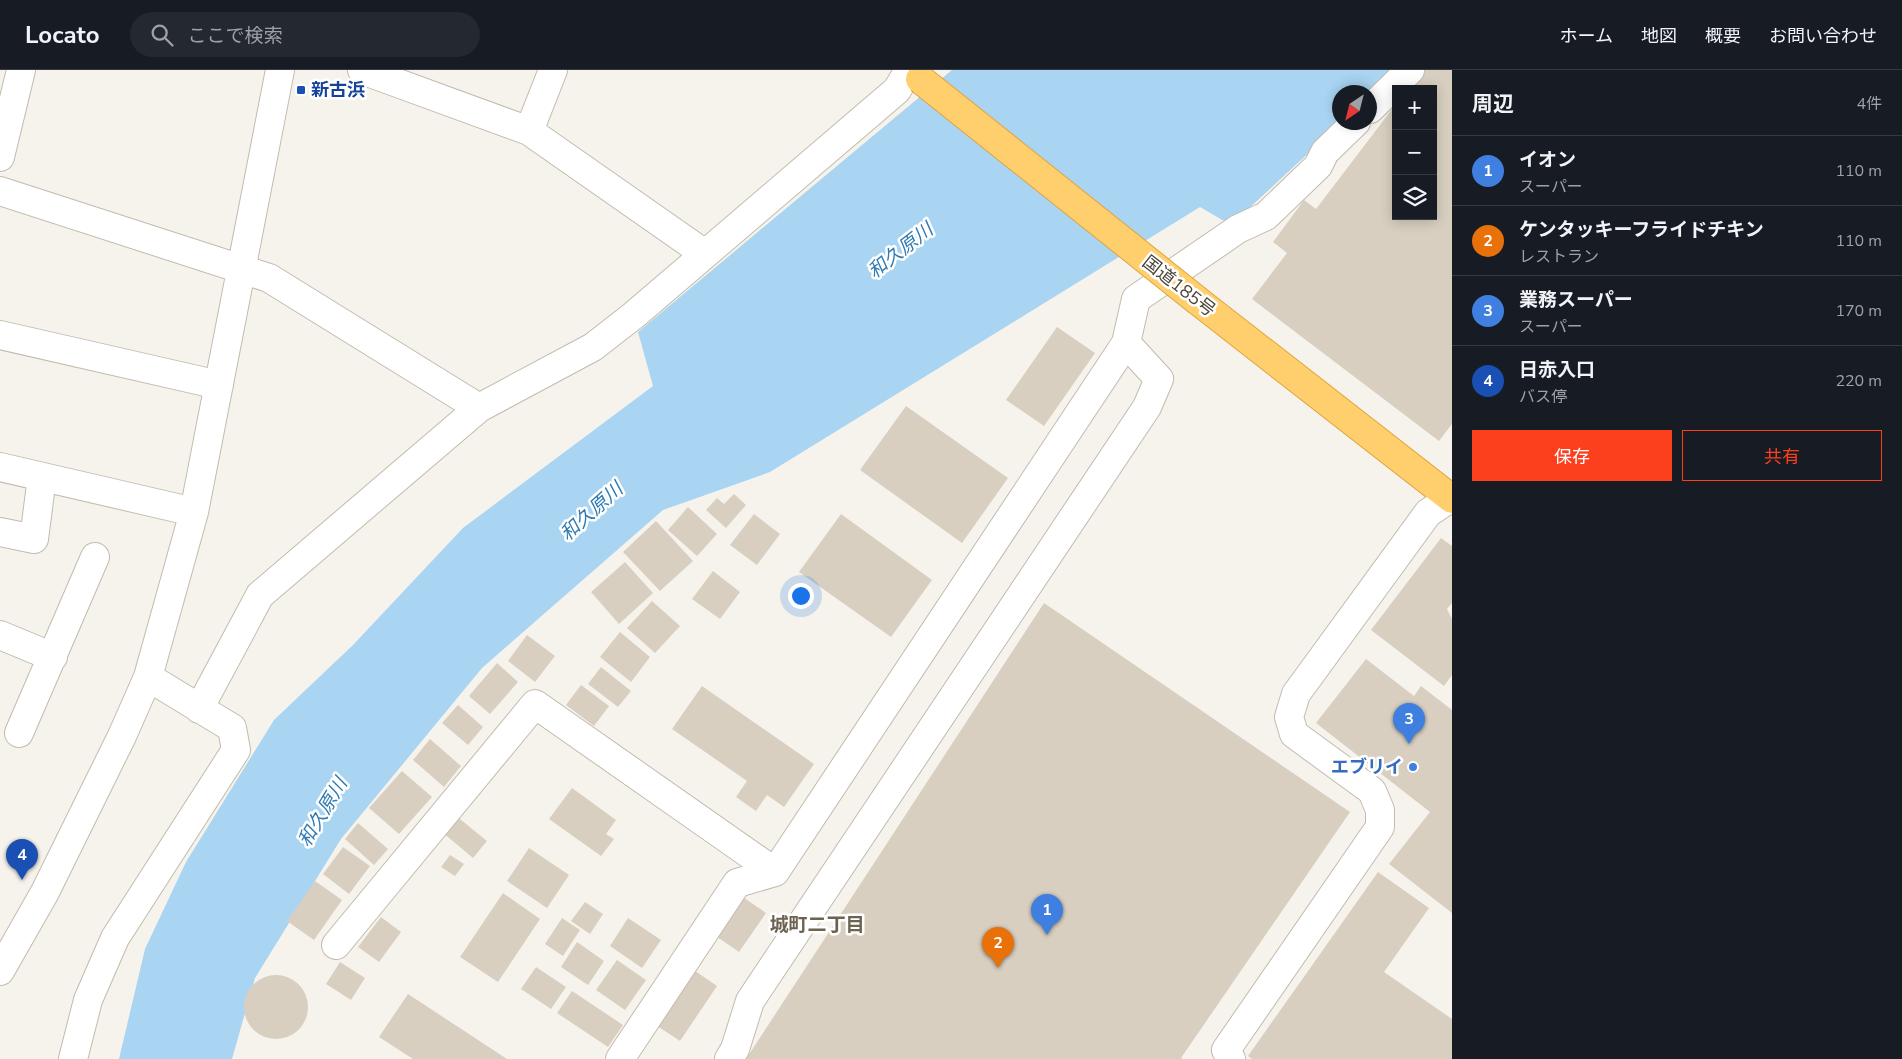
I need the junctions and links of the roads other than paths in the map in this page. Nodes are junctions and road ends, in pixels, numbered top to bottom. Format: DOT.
graph roads {
  1 [pos="21,70"];
  2 [pos="280,70"];
  3 [pos="362,70"];
  4 [pos="553,70"];
  5 [pos="1410,70"];
  6 [pos="912,72"];
  7 [pos="1377,102"];
  8 [pos="1348,130"];
  9 [pos="529,131"];
  10 [pos="0,156"];
  11 [pos="0,191"];
  12 [pos="705,254"];
  13 [pos="242,270"];
  14 [pos="0,335"];
  15 [pos="1126,343"];
  16 [pos="219,385"];
  17 [pos="478,408"];
  18 [pos="0,467"];
  19 [pos="42,477"];
  20 [pos="1452,498"];
  21 [pos="194,512"];
  22 [pos="0,532"];
  23 [pos="95,557"];
  24 [pos="0,634"];
  25 [pos="53,657"];
  26 [pos="148,677"];
  27 [pos="199,709"];
  28 [pos="19,733"];
  29 [pos="775,872"];
  30 [pos="9,934"];
  31 [pos="336,945"];
  32 [pos="0,971"];
  33 [pos="73,1059"];
  34 [pos="620,1059"];
  35 [pos="729,1059"];
  36 [pos="1231,1059"];
  1 -- 10 [label="street"];
  2 -- 13 [label="street"];
  3 -- 9 [label="street"];
  4 -- 9 [label="street"];
  5 -- 7 [label="street"];
  6 -- 12 [label="street"];
  6 -- 20 [label="highway, 国道185号, bridge"];
  8 -- 15 [label="street"];
  9 -- 12 [label="street"];
  11 -- 13 [label="street"];
  12 -- 17 [label="street"];
  13 -- 16 [label="street"];
  13 -- 17 [label="street"];
  14 -- 16 [label="street"];
  15 -- 29 [label="street"];
  15 -- 35 [label="street"];
  16 -- 21 [label="street"];
  17 -- 27 [label="street"];
  18 -- 19 [label="street"];
  19 -- 21 [label="street"];
  19 -- 22 [label="street"];
  20 -- 36 [label="street"];
  21 -- 26 [label="street"];
  23 -- 25 [label="street"];
  24 -- 25 [label="street"];
  25 -- 28 [label="street"];
  26 -- 27 [label="street"];
  26 -- 30 [label="street"];
  27 -- 33 [label="street"];
  29 -- 31 [label="street"];
  29 -- 34 [label="street"];
  30 -- 32 [label="street"];
}
